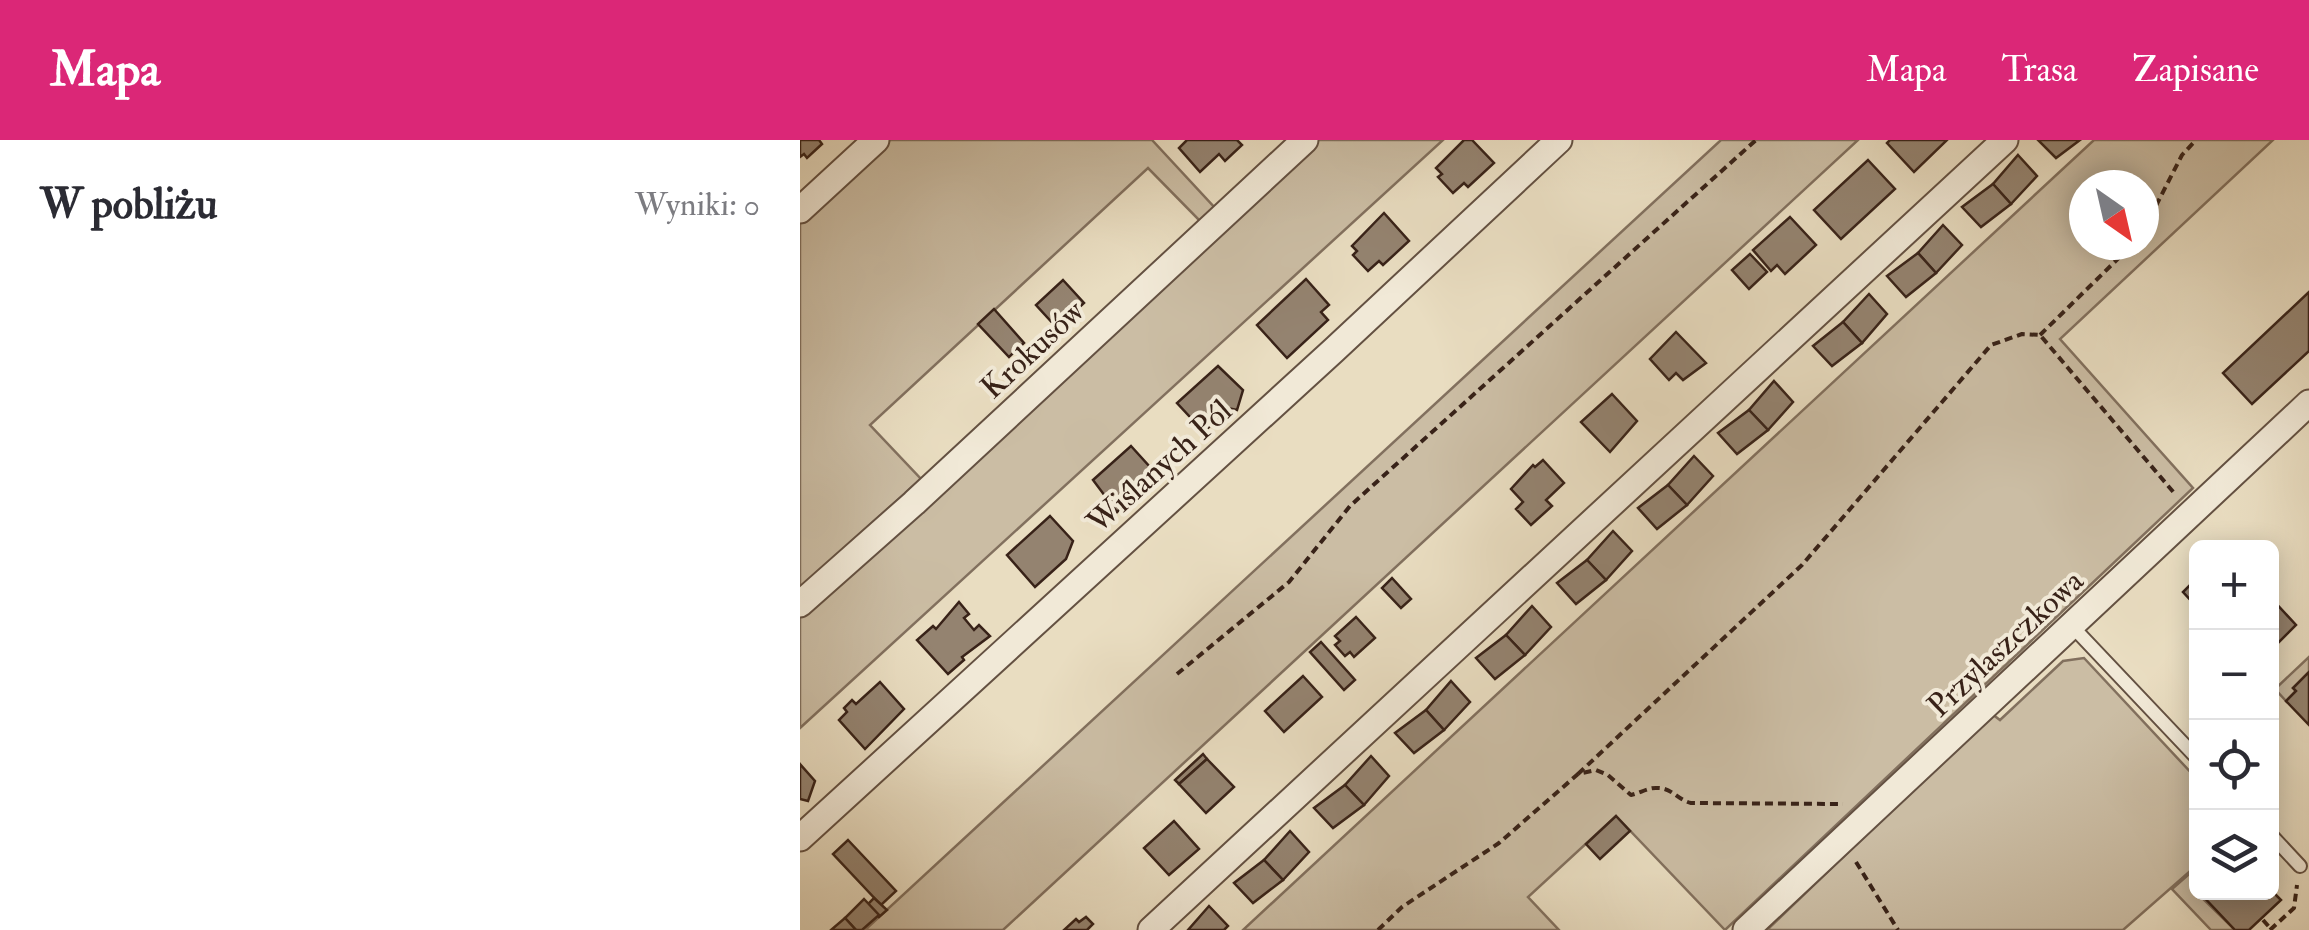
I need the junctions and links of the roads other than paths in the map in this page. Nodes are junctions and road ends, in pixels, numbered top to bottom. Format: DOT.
graph roads {
  1 [pos="876,140"];
  2 [pos="1305,140"];
  3 [pos="1559,140"];
  4 [pos="2005,140"];
  5 [pos="800,210"];
  6 [pos="2309,403"];
  7 [pos="800,604"];
  8 [pos="2071,626"];
  9 [pos="2189,750"];
  10 [pos="800,838"];
  11 [pos="2279,844"];
  12 [pos="2300,866"];
  13 [pos="1151,930"];
  14 [pos="1746,930"];
  1 -- 5 [label="street"];
  2 -- 7 [label="street, Krokusów"];
  3 -- 10 [label="street, Wiślanych Pól"];
  4 -- 13 [label="street"];
  6 -- 8 [label="street, Przylaszczkowa"];
  8 -- 9 [label="lane"];
  8 -- 14 [label="street, Przylaszczkowa"];
  11 -- 12 [label="lane"];
}
